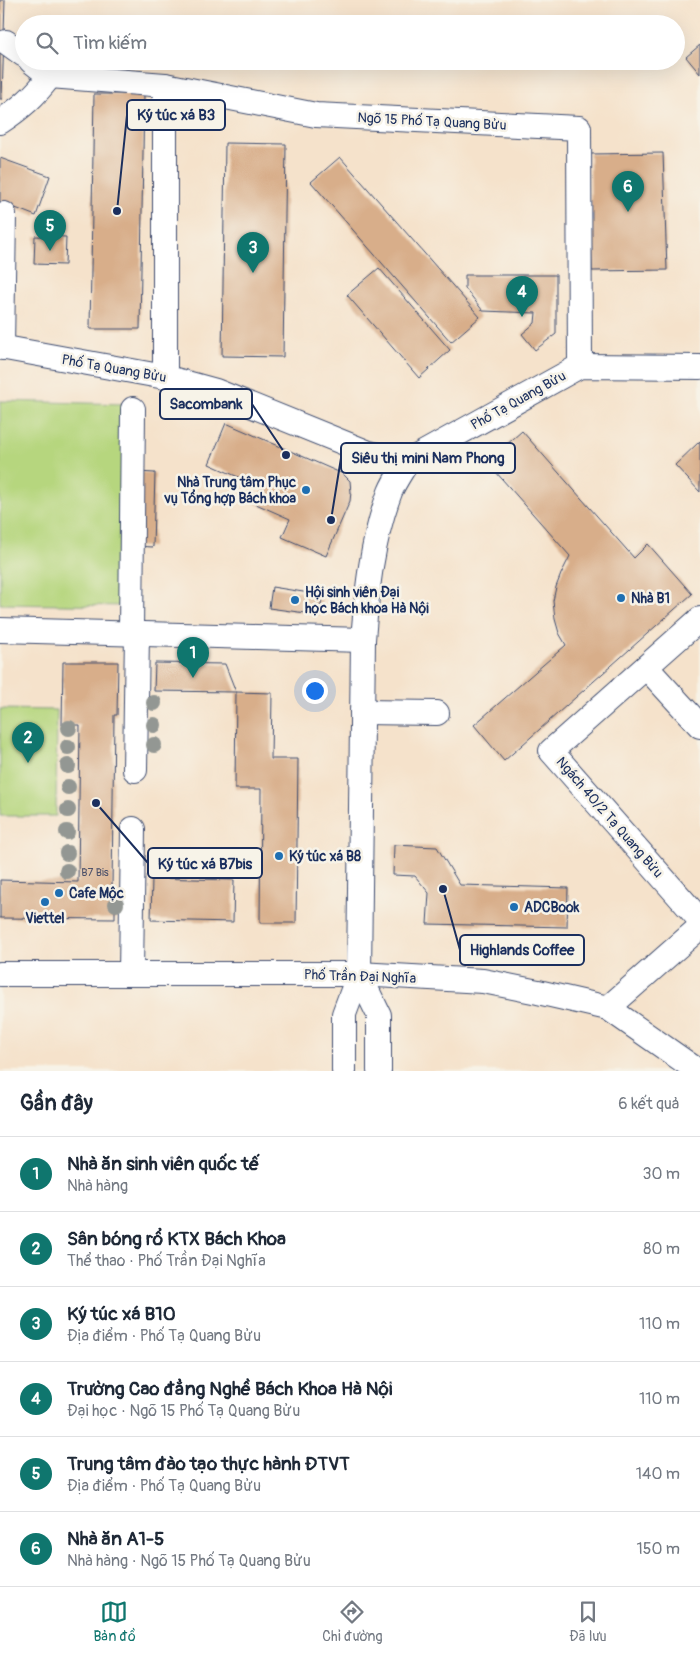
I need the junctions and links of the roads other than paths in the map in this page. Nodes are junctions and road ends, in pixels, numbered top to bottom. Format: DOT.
graph roads {
  1 [pos="43,70"];
  2 [pos="50,76"];
  3 [pos="165,85"];
  4 [pos="0,122"];
  5 [pos="4,214"];
  6 [pos="1,348"];
  7 [pos="580,366"];
  8 [pos="700,367"];
  9 [pos="165,377"];
  10 [pos="134,409"];
  11 [pos="407,462"];
  12 [pos="698,624"];
  13 [pos="0,630"];
  14 [pos="134,634"];
  15 [pos="363,640"];
  16 [pos="646,667"];
  17 [pos="362,712"];
  18 [pos="436,713"];
  19 [pos="700,726"];
  20 [pos="135,770"];
  21 [pos="134,828"];
  22 [pos="700,920"];
  23 [pos="700,927"];
  24 [pos="0,974"];
  25 [pos="130,974"];
  26 [pos="359,974"];
  27 [pos="608,1008"];
  28 [pos="344,1071"];
  29 [pos="379,1071"];
  30 [pos="698,1071"];
  1 -- 2 [label="street"];
  2 -- 3 [label="street, Ngõ 15 Phố Tạ Quang Bửu"];
  2 -- 4 [label="street"];
  3 -- 7 [label="street, Ngõ 15 Phố Tạ Quang Bửu"];
  3 -- 9 [label="street"];
  5 -- 6 [label="street"];
  6 -- 9 [label="street, Phố Tạ Quang Bửu"];
  7 -- 8 [label="street, Phố Tạ Quang Bửu"];
  7 -- 11 [label="street, Phố Tạ Quang Bửu"];
  9 -- 11 [label="street, Phố Tạ Quang Bửu"];
  10 -- 14 [label="street"];
  11 -- 15 [label="street"];
  12 -- 16 [label="street, Ngách 40/2 Tạ Quang Bửu"];
  13 -- 14 [label="street"];
  14 -- 15 [label="street"];
  14 -- 20 [label="street"];
  15 -- 17 [label="street"];
  16 -- 19 [label="street"];
  16 -- 22 [label="street, Ngách 40/2 Tạ Quang Bửu"];
  17 -- 18 [label="street"];
  17 -- 26 [label="street"];
  21 -- 25 [label="street"];
  23 -- 27 [label="street"];
  24 -- 25 [label="street, Phố Trần Đại Nghĩa"];
  25 -- 26 [label="street, Phố Trần Đại Nghĩa"];
  26 -- 27 [label="street, Phố Trần Đại Nghĩa"];
  26 -- 28 [label="street"];
  26 -- 29 [label="street"];
  27 -- 30 [label="street, Phố Trần Đại Nghĩa"];
}
